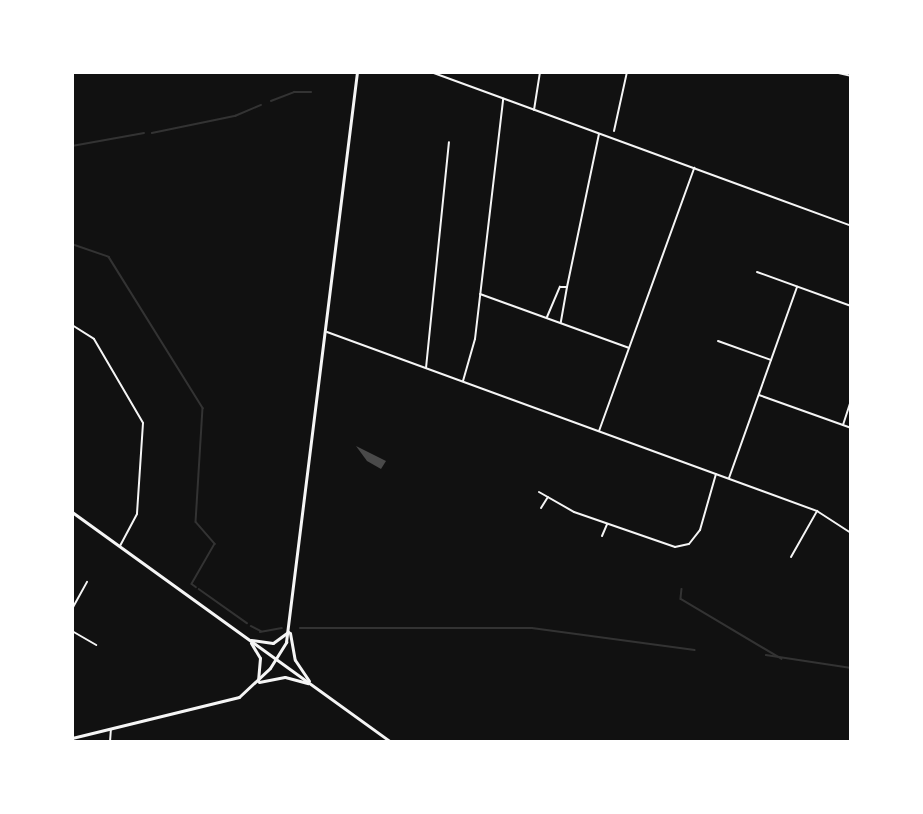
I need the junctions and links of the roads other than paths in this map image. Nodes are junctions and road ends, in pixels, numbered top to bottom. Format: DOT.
graph roads {
  1 [pos="357,72"];
  2 [pos="431,72"];
  3 [pos="451,72"];
  4 [pos="540,72"];
  5 [pos="627,72"];
  6 [pos="834,72"];
  7 [pos="850,75"];
  8 [pos="450,79"];
  9 [pos="503,98"];
  10 [pos="534,110"];
  11 [pos="614,131"];
  12 [pos="599,134"];
  13 [pos="449,142"];
  14 [pos="693,168"];
  15 [pos="851,226"];
  16 [pos="757,272"];
  17 [pos="567,286"];
  18 [pos="797,286"];
  19 [pos="480,294"];
  20 [pos="851,306"];
  21 [pos="547,317"];
  22 [pos="561,322"];
  23 [pos="72,325"];
  24 [pos="327,332"];
  25 [pos="718,341"];
  26 [pos="629,348"];
  27 [pos="771,360"];
  28 [pos="426,368"];
  29 [pos="463,381"];
  30 [pos="759,395"];
  31 [pos="851,400"];
  32 [pos="843,425"];
  33 [pos="851,428"];
  34 [pos="599,431"];
  35 [pos="716,474"];
  36 [pos="729,478"];
  37 [pos="539,492"];
  38 [pos="548,497"];
  39 [pos="542,508"];
  40 [pos="817,511"];
  41 [pos="72,512"];
  42 [pos="607,524"];
  43 [pos="851,533"];
  44 [pos="602,537"];
  45 [pos="120,546"];
  46 [pos="791,557"];
  47 [pos="87,582"];
  48 [pos="72,609"];
  49 [pos="72,631"];
  50 [pos="290,631"];
  51 [pos="247,638"];
  52 [pos="96,645"];
  53 [pos="277,660"];
  54 [pos="257,682"];
  55 [pos="313,685"];
  56 [pos="111,729"];
  57 [pos="72,738"];
  58 [pos="110,742"];
  59 [pos="391,742"];
  1 -- 24 [label="street"];
  2 -- 8 [label="street"];
  3 -- 8 [label="street"];
  4 -- 10 [label="street"];
  5 -- 11 [label="street"];
  6 -- 7 [label="street"];
  8 -- 9 [label="street"];
  9 -- 10 [label="street"];
  9 -- 19 [label="street"];
  10 -- 12 [label="street"];
  12 -- 14 [label="street"];
  12 -- 17 [label="street"];
  13 -- 28 [label="street"];
  14 -- 15 [label="street"];
  14 -- 26 [label="street"];
  16 -- 18 [label="street"];
  17 -- 21 [label="street"];
  17 -- 22 [label="street"];
  18 -- 20 [label="street"];
  18 -- 27 [label="street"];
  19 -- 21 [label="street"];
  19 -- 29 [label="street"];
  21 -- 22 [label="street"];
  22 -- 26 [label="street"];
  23 -- 45 [label="street"];
  24 -- 28 [label="street"];
  24 -- 50 [label="street"];
  25 -- 27 [label="street"];
  26 -- 34 [label="street"];
  27 -- 30 [label="street"];
  28 -- 29 [label="street"];
  29 -- 34 [label="street"];
  30 -- 32 [label="street"];
  30 -- 36 [label="street"];
  31 -- 32 [label="street"];
  32 -- 33 [label="street"];
  34 -- 35 [label="street"];
  35 -- 36 [label="street"];
  35 -- 42 [label="street"];
  36 -- 40 [label="street"];
  37 -- 38 [label="street"];
  38 -- 39 [label="street"];
  38 -- 42 [label="street"];
  40 -- 43 [label="street"];
  40 -- 46 [label="street"];
  41 -- 45 [label="street"];
  42 -- 44 [label="street"];
  45 -- 51 [label="street"];
  47 -- 48 [label="street"];
  49 -- 52 [label="street"];
  50 -- 51 [label="street"];
  50 -- 53 [label="street"];
  50 -- 55 [label="street"];
  51 -- 53 [label="street"];
  51 -- 54 [label="street"];
  53 -- 54 [label="street"];
  53 -- 55 [label="street"];
  54 -- 55 [label="street"];
  54 -- 56 [label="street"];
  55 -- 59 [label="street"];
  56 -- 57 [label="street"];
  56 -- 58 [label="street"];
}
